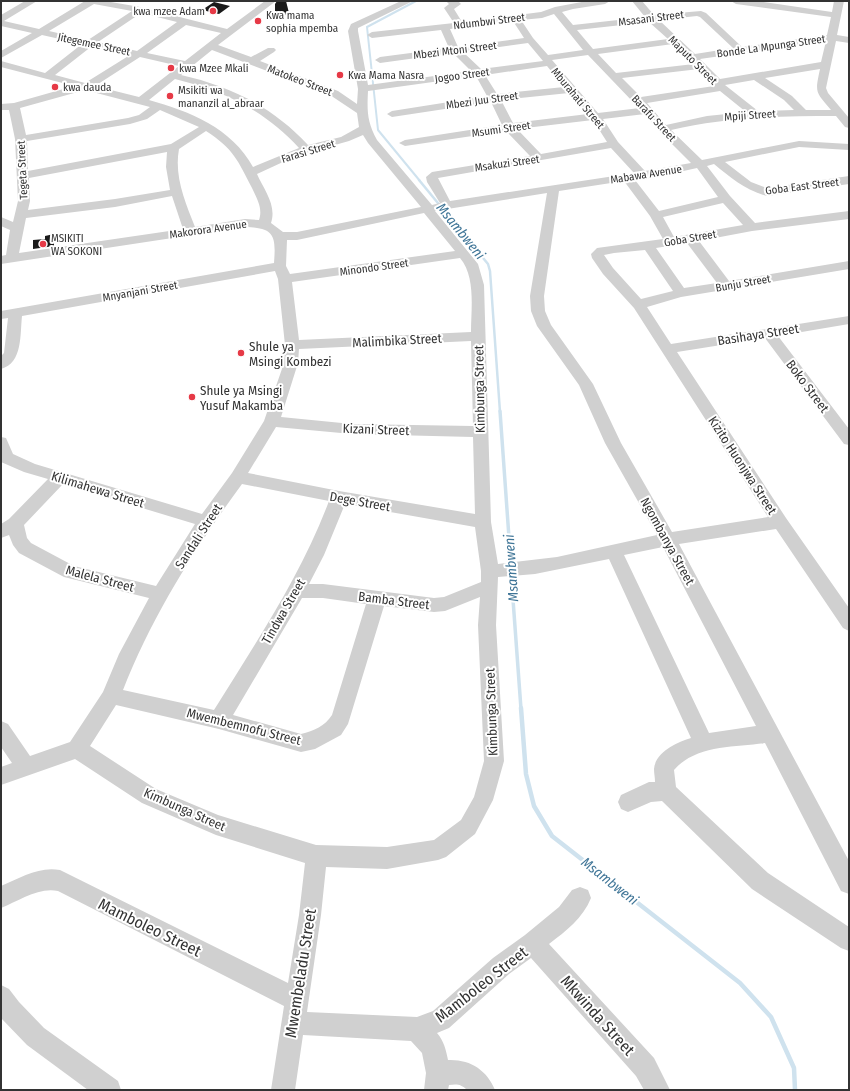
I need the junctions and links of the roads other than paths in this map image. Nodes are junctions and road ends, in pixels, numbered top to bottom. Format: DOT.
graph roads {
  1 [pos="32,1"];
  2 [pos="92,1"];
  3 [pos="270,1"];
  4 [pos="408,1"];
  5 [pos="451,1"];
  6 [pos="605,1"];
  7 [pos="637,1"];
  8 [pos="736,1"];
  9 [pos="839,1"];
  10 [pos="591,2"];
  11 [pos="140,10"];
  12 [pos="555,10"];
  13 [pos="837,13"];
  14 [pos="849,14"];
  15 [pos="515,18"];
  16 [pos="651,18"];
  17 [pos="1,19"];
  18 [pos="184,22"];
  19 [pos="1,23"];
  20 [pos="460,25"];
  21 [pos="444,26"];
  22 [pos="572,28"];
  23 [pos="227,32"];
  24 [pos="39,33"];
  25 [pos="372,35"];
  26 [pos="832,37"];
  27 [pos="530,40"];
  28 [pos="849,40"];
  29 [pos="674,41"];
  30 [pos="90,43"];
  31 [pos="212,46"];
  32 [pos="271,50"];
  33 [pos="455,50"];
  34 [pos="740,50"];
  35 [pos="590,52"];
  36 [pos="139,54"];
  37 [pos="1,55"];
  38 [pos="692,57"];
  39 [pos="380,60"];
  40 [pos="547,61"];
  41 [pos="252,62"];
  42 [pos="1,64"];
  43 [pos="187,65"];
  44 [pos="824,65"];
  45 [pos="700,66"];
  46 [pos="478,72"];
  47 [pos="47,76"];
  48 [pos="173,76"];
  49 [pos="614,76"];
  50 [pos="756,77"];
  51 [pos="87,86"];
  52 [pos="720,86"];
  53 [pos="370,89"];
  54 [pos="573,89"];
  55 [pos="494,98"];
  56 [pos="141,101"];
  57 [pos="638,101"];
  58 [pos="14,106"];
  59 [pos="160,106"];
  60 [pos="1,107"];
  61 [pos="648,110"];
  62 [pos="362,112"];
  63 [pos="803,113"];
  64 [pos="839,113"];
  65 [pos="392,114"];
  66 [pos="754,114"];
  67 [pos="597,118"];
  68 [pos="848,122"];
  69 [pos="206,126"];
  70 [pos="509,127"];
  71 [pos="365,128"];
  72 [pos="663,129"];
  73 [pos="21,140"];
  74 [pos="405,143"];
  75 [pos="614,144"];
  76 [pos="174,147"];
  77 [pos="849,147"];
  78 [pos="306,149"];
  79 [pos="538,158"];
  80 [pos="717,161"];
  81 [pos="700,165"];
  82 [pos="250,174"];
  83 [pos="22,176"];
  84 [pos="643,176"];
  85 [pos="627,177"];
  86 [pos="849,180"];
  87 [pos="553,190"];
  88 [pos="177,192"];
  89 [pos="726,199"];
  90 [pos="436,208"];
  91 [pos="21,215"];
  92 [pos="656,215"];
  93 [pos="849,215"];
  94 [pos="1,220"];
  95 [pos="264,224"];
  96 [pos="752,227"];
  97 [pos="17,228"];
  98 [pos="190,231"];
  99 [pos="280,236"];
  100 [pos="691,239"];
  101 [pos="670,241"];
  102 [pos="648,246"];
  103 [pos="463,254"];
  104 [pos="6,259"];
  105 [pos="849,265"];
  106 [pos="282,272"];
  107 [pos="726,286"];
  108 [pos="681,294"];
  109 [pos="639,305"];
  110 [pos="8,314"];
  111 [pos="849,320"];
  112 [pos="768,332"];
  113 [pos="478,336"];
  114 [pos="292,345"];
  115 [pos="668,349"];
  116 [pos="1,364"];
  117 [pos="272,421"];
  118 [pos="480,432"];
  119 [pos="849,440"];
  120 [pos="1,442"];
  121 [pos="4,458"];
  122 [pos="238,477"];
  123 [pos="59,478"];
  124 [pos="339,497"];
  125 [pos="206,521"];
  126 [pos="483,522"];
  127 [pos="780,522"];
  128 [pos="8,527"];
  129 [pos="668,539"];
  130 [pos="614,551"];
  131 [pos="500,574"];
  132 [pos="296,591"];
  133 [pos="160,594"];
  134 [pos="377,598"];
  135 [pos="842,598"];
  136 [pos="849,623"];
  137 [pos="111,696"];
  138 [pos="219,720"];
  139 [pos="1,730"];
  140 [pos="770,733"];
  141 [pos="704,744"];
  142 [pos="77,750"];
  143 [pos="26,767"];
  144 [pos="1,776"];
  145 [pos="666,791"];
  146 [pos="628,802"];
  147 [pos="316,856"];
  148 [pos="849,883"];
  149 [pos="1,897"];
  150 [pos="580,898"];
  151 [pos="849,940"];
  152 [pos="532,943"];
  153 [pos="297,1000"];
  154 [pos="3,1007"];
  155 [pos="292,1023"];
  156 [pos="417,1029"];
  157 [pos="437,1082"];
  158 [pos="109,1090"];
  159 [pos="282,1090"];
  160 [pos="483,1090"];
  161 [pos="658,1090"];
  1 -- 17 [label="street"];
  2 -- 11 [label="street"];
  2 -- 24 [label="street"];
  3 -- 23 [label="street"];
  4 -- 53 [label="street"];
  5 -- 20 [label="street"];
  6 -- 10 [label="street, Ndumbwi Street"];
  7 -- 16 [label="street, Maputo Street"];
  8 -- 13 [label="street"];
  9 -- 13 [label="street"];
  10 -- 12 [label="street, Ndumbwi Street"];
  11 -- 18 [label="street"];
  11 -- 30 [label="street"];
  12 -- 15 [label="street, Ndumbwi Street"];
  12 -- 22 [label="street, Barafu Street"];
  13 -- 14 [label="street"];
  13 -- 26 [label="street"];
  15 -- 20 [label="street, Ndumbwi Street"];
  15 -- 27 [label="street, Mburahati Street"];
  16 -- 22 [label="street, Msasani Street"];
  16 -- 29 [label="street, Maputo Street"];
  16 -- 34 [label="street, Msasani Street"];
  18 -- 23 [label="street"];
  18 -- 36 [label="street"];
  19 -- 24 [label="street, Jitegemee Street"];
  20 -- 21 [label="street, Ndumbwi Street"];
  21 -- 25 [label="street, Ndumbwi Street"];
  21 -- 33 [label="street"];
  22 -- 35 [label="street, Barafu Street"];
  23 -- 31 [label="street"];
  24 -- 30 [label="street, Jitegemee Street"];
  24 -- 37 [label="street"];
  26 -- 28 [label="street, Bonde La Mpunga Street"];
  26 -- 34 [label="street, Bonde La Mpunga Street"];
  26 -- 44 [label="street"];
  27 -- 33 [label="street, Mbezi Mtoni Street"];
  27 -- 40 [label="street, Mburahati Street"];
  29 -- 35 [label="street, Jogoo Street"];
  29 -- 38 [label="street, Maputo Street"];
  30 -- 36 [label="street, Jitegemee Street"];
  30 -- 47 [label="street"];
  31 -- 41 [label="street, Matokeo Street"];
  31 -- 43 [label="street"];
  32 -- 41 [label="street"];
  33 -- 39 [label="street, Mbezi Mtoni Street"];
  33 -- 46 [label="street"];
  34 -- 38 [label="street, Bonde La Mpunga Street"];
  35 -- 40 [label="street, Jogoo Street"];
  35 -- 49 [label="street, Barafu Street"];
  36 -- 43 [label="street, Jitegemee Street"];
  36 -- 51 [label="street"];
  38 -- 45 [label="street, Maputo Street"];
  40 -- 46 [label="street, Jogoo Street"];
  40 -- 54 [label="street, Mburahati Street"];
  41 -- 62 [label="street, Matokeo Street"];
  42 -- 47 [label="street"];
  43 -- 48 [label="street"];
  44 -- 50 [label="street"];
  44 -- 64 [label="street"];
  45 -- 49 [label="street"];
  45 -- 52 [label="street, Maputo Street"];
  46 -- 53 [label="street, Jogoo Street"];
  46 -- 55 [label="street"];
  47 -- 51 [label="street"];
  48 -- 56 [label="street"];
  48 -- 78 [label="street"];
  49 -- 57 [label="street, Barafu Street"];
  50 -- 52 [label="street"];
  50 -- 63 [label="street"];
  51 -- 56 [label="street"];
  51 -- 58 [label="street"];
  52 -- 57 [label="street"];
  52 -- 66 [label="street, Maputo Street"];
  53 -- 62 [label="street"];
  54 -- 55 [label="street, Mbezi Juu Street"];
  54 -- 67 [label="street, Mburahati Street"];
  55 -- 65 [label="street, Mbezi Juu Street"];
  55 -- 70 [label="street"];
  56 -- 59 [label="street"];
  57 -- 61 [label="street, Barafu Street"];
  58 -- 60 [label="street"];
  58 -- 73 [label="street, Tegeta Street"];
  59 -- 69 [label="street"];
  59 -- 73 [label="street"];
  61 -- 67 [label="street, Msumi Street"];
  61 -- 72 [label="street, Barafu Street"];
  62 -- 71 [label="street"];
  63 -- 64 [label="street, Mpiji Street"];
  63 -- 66 [label="street, Mpiji Street"];
  64 -- 68 [label="street"];
  66 -- 72 [label="street, Mpiji Street"];
  67 -- 70 [label="street, Msumi Street"];
  67 -- 75 [label="street, Mburahati Street"];
  69 -- 76 [label="street"];
  69 -- 82 [label="street"];
  70 -- 74 [label="street, Msumi Street"];
  70 -- 79 [label="street"];
  71 -- 78 [label="street, Farasi Street"];
  71 -- 90 [label="street"];
  72 -- 81 [label="street, Barafu Street"];
  73 -- 83 [label="street, Tegeta Street"];
  75 -- 79 [label="street, Msakuzi Street"];
  75 -- 84 [label="street, Mburahati Street"];
  76 -- 83 [label="street"];
  76 -- 88 [label="street"];
  77 -- 80 [label="street, Mabawa Avenue"];
  78 -- 82 [label="street, Farasi Street"];
  79 -- 90 [label="street, Msakuzi Street"];
  80 -- 81 [label="street, Mabawa Avenue"];
  80 -- 86 [label="street, Goba East Street"];
  81 -- 84 [label="street, Mabawa Avenue"];
  81 -- 89 [label="street, Barafu Street"];
  82 -- 95 [label="street"];
  83 -- 91 [label="street, Tegeta Street"];
  84 -- 85 [label="street, Mabawa Avenue"];
  85 -- 87 [label="street, Mabawa Avenue"];
  85 -- 92 [label="street"];
  87 -- 90 [label="street, Mabawa Avenue"];
  87 -- 129 [label="street, Ngombanya Street"];
  88 -- 91 [label="street"];
  88 -- 98 [label="street"];
  89 -- 92 [label="street"];
  89 -- 96 [label="street, Barafu Street"];
  90 -- 99 [label="street"];
  90 -- 103 [label="street, Kimbunga Street"];
  91 -- 97 [label="street, Tegeta Street"];
  92 -- 101 [label="street"];
  93 -- 96 [label="street, Goba Street"];
  94 -- 97 [label="street"];
  95 -- 98 [label="street, Makorora Avenue"];
  95 -- 99 [label="street, Makorora Avenue"];
  96 -- 100 [label="street, Goba Street"];
  97 -- 104 [label="street, Tegeta Street"];
  98 -- 104 [label="street, Makorora Avenue"];
  99 -- 106 [label="street, Sandali Street"];
  100 -- 101 [label="street, Goba Street"];
  100 -- 107 [label="street"];
  101 -- 102 [label="street, Goba Street"];
  102 -- 108 [label="street"];
  102 -- 109 [label="street, Goba Street"];
  103 -- 106 [label="street, Minondo Street"];
  103 -- 113 [label="street, Kimbunga Street"];
  105 -- 107 [label="street, Bunju Street"];
  106 -- 110 [label="street, Mnyanjani Street"];
  106 -- 114 [label="street, Sandali Street"];
  107 -- 108 [label="street, Bunju Street"];
  108 -- 109 [label="street, Bunju Street"];
  109 -- 115 [label="street, Kizito Huonjwa Street"];
  110 -- 116 [label="street"];
  111 -- 112 [label="street, Basihaya Street"];
  112 -- 115 [label="street, Basihaya Street"];
  112 -- 119 [label="street, Boko Street"];
  113 -- 114 [label="street, Malimbika Street"];
  113 -- 118 [label="street, Kimbunga Street"];
  114 -- 117 [label="street, Sandali Street"];
  115 -- 127 [label="street, Kizito Huonjwa Street"];
  117 -- 118 [label="street, Kizani Street"];
  117 -- 122 [label="street, Sandali Street"];
  118 -- 126 [label="street, Kimbunga Street"];
  120 -- 121 [label="street, Kilimahewa Street"];
  121 -- 123 [label="street, Kilimahewa Street"];
  122 -- 124 [label="street, Dege Street"];
  122 -- 125 [label="street, Sandali Street"];
  123 -- 125 [label="street, Kilimahewa Street"];
  123 -- 128 [label="street"];
  124 -- 126 [label="street, Dege Street"];
  124 -- 132 [label="street, Tindwa Street"];
  125 -- 133 [label="street, Sandali Street"];
  126 -- 131 [label="street, Kimbunga Street"];
  127 -- 129 [label="street, Bamba Street"];
  127 -- 135 [label="street, Kizito Huonjwa Street"];
  128 -- 133 [label="street, Malela Street"];
  129 -- 130 [label="street, Bamba Street"];
  129 -- 140 [label="street, Ngombanya Street"];
  130 -- 131 [label="street, Bamba Street"];
  130 -- 141 [label="street"];
  131 -- 134 [label="street, Bamba Street"];
  131 -- 147 [label="street, Kimbunga Street"];
  132 -- 134 [label="street, Bamba Street"];
  132 -- 138 [label="street, Tindwa Street"];
  133 -- 137 [label="street, Sandali Street"];
  134 -- 138 [label="street, Mwembemnofu Street"];
  135 -- 136 [label="street, Kizito Huonjwa Street"];
  137 -- 138 [label="street, Mwembemnofu Street"];
  137 -- 142 [label="street, Sandali Street"];
  139 -- 143 [label="street"];
  140 -- 141 [label="street"];
  140 -- 148 [label="street, Ngombanya Street"];
  141 -- 145 [label="street"];
  142 -- 143 [label="street"];
  142 -- 147 [label="street, Kimbunga Street"];
  143 -- 144 [label="street"];
  145 -- 146 [label="street"];
  145 -- 151 [label="street"];
  147 -- 153 [label="street, Mwembeladu Street"];
  149 -- 153 [label="street, Mamboleo Street"];
  150 -- 152 [label="street, Mamboleo Street"];
  152 -- 156 [label="street, Mamboleo Street"];
  152 -- 161 [label="street, Mkwinda Street"];
  153 -- 155 [label="street, Mwembeladu Street"];
  154 -- 158 [label="street"];
  155 -- 156 [label="street, Mamboleo Street"];
  155 -- 159 [label="street, Mwembeladu Street"];
  156 -- 157 [label="street"];
  157 -- 160 [label="street"];
}
